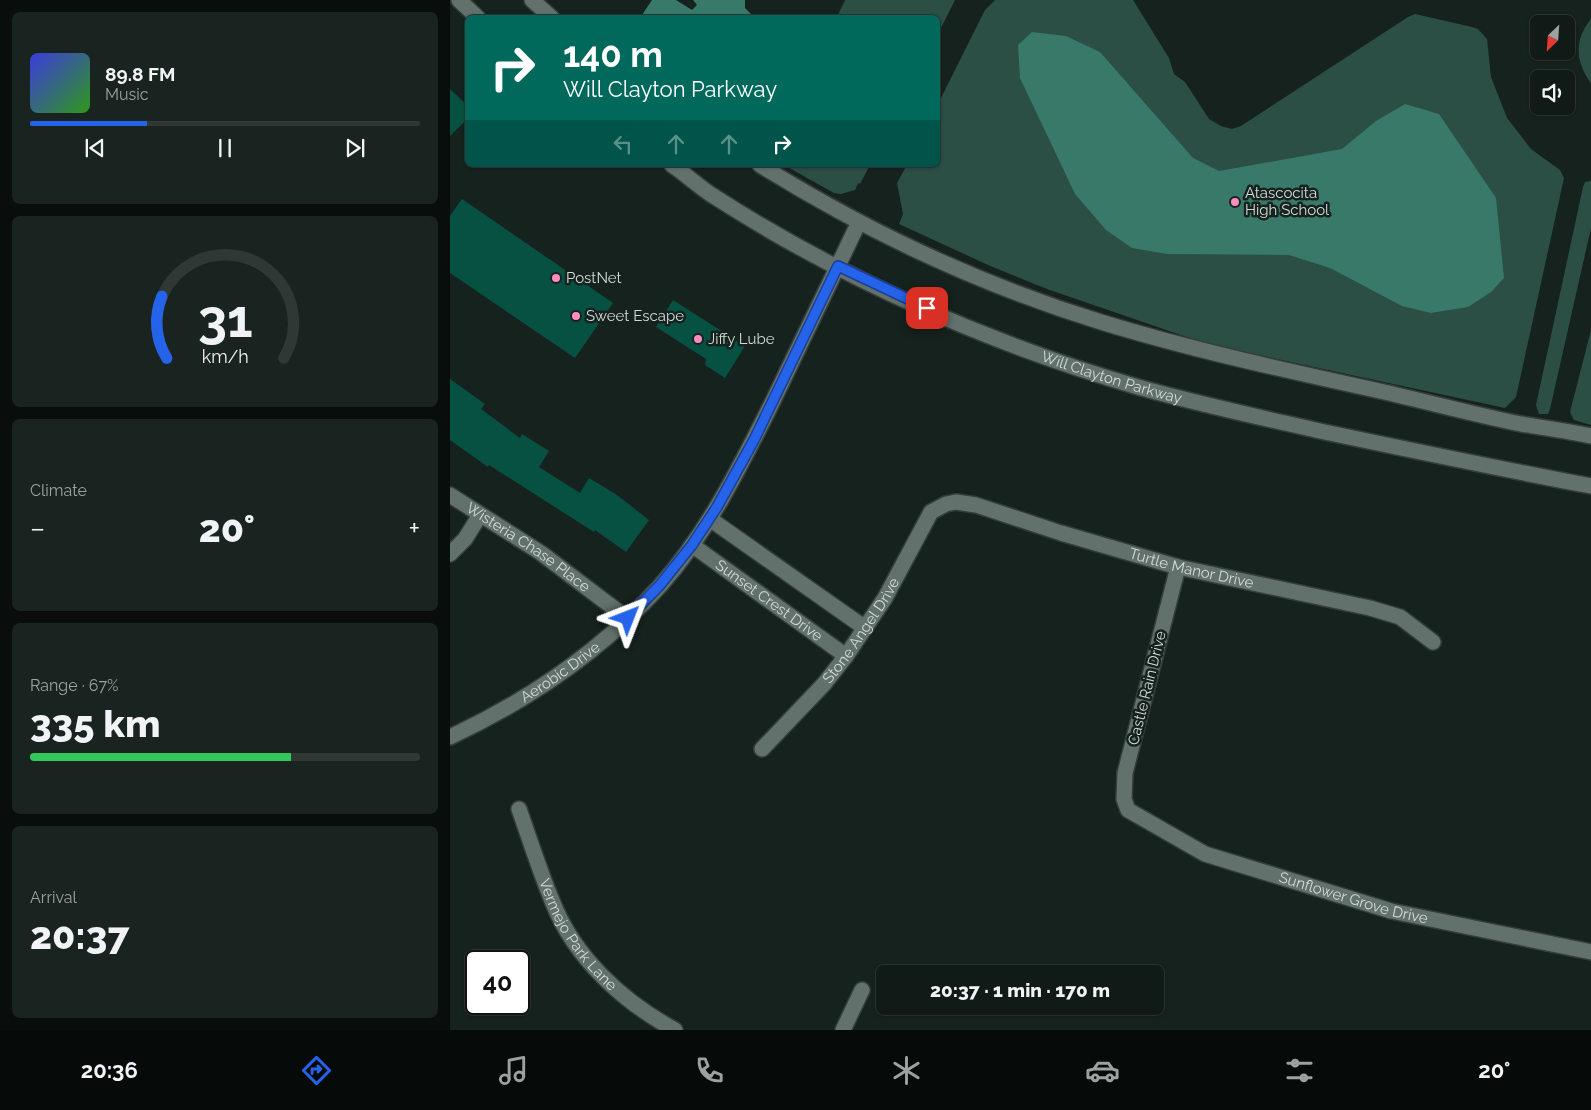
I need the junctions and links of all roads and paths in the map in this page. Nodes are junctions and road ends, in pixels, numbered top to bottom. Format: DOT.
graph roads {
  1 [pos="459,0"];
  2 [pos="532,0"];
  3 [pos="475,15"];
  4 [pos="549,15"];
  5 [pos="675,167"];
  6 [pos="763,167"];
  7 [pos="859,222"];
  8 [pos="838,266"];
  9 [pos="1591,436"];
  10 [pos="1591,486"];
  11 [pos="450,495"];
  12 [pos="946,504"];
  13 [pos="480,515"];
  14 [pos="710,519"];
  15 [pos="692,545"];
  16 [pos="450,554"];
  17 [pos="1178,568"];
  18 [pos="628,618"];
  19 [pos="865,628"];
  20 [pos="1433,642"];
  21 [pos="846,656"];
  22 [pos="450,737"];
  23 [pos="762,749"];
  24 [pos="519,809"];
  25 [pos="1128,810"];
  26 [pos="1591,952"];
  27 [pos="862,990"];
  28 [pos="675,1030"];
  29 [pos="843,1030"];
  1 -- 3 [label="street"];
  2 -- 4 [label="street"];
  5 -- 8 [label="street, Will Clayton Parkway"];
  6 -- 7 [label="street"];
  7 -- 8 [label="street, Aerobic Drive"];
  7 -- 9 [label="street"];
  8 -- 10 [label="street, Will Clayton Parkway"];
  8 -- 14 [label="street, Aerobic Drive"];
  11 -- 13 [label="street, Wisteria Chase Place"];
  12 -- 17 [label="street, Turtle Manor Drive"];
  12 -- 19 [label="street, Stone Angel Drive"];
  13 -- 16 [label="street"];
  13 -- 18 [label="street, Wisteria Chase Place"];
  14 -- 15 [label="street, Aerobic Drive"];
  14 -- 19 [label="street"];
  15 -- 18 [label="street, Aerobic Drive"];
  15 -- 21 [label="street, Sunset Crest Drive"];
  17 -- 20 [label="street, Turtle Manor Drive"];
  17 -- 25 [label="street, Castle Rain Drive"];
  18 -- 22 [label="street, Aerobic Drive"];
  19 -- 21 [label="street, Stone Angel Drive"];
  21 -- 23 [label="street, Stone Angel Drive"];
  24 -- 28 [label="street, Vermejo Park Lane"];
  25 -- 26 [label="street, Sunflower Grove Drive"];
  27 -- 29 [label="street"];
}
